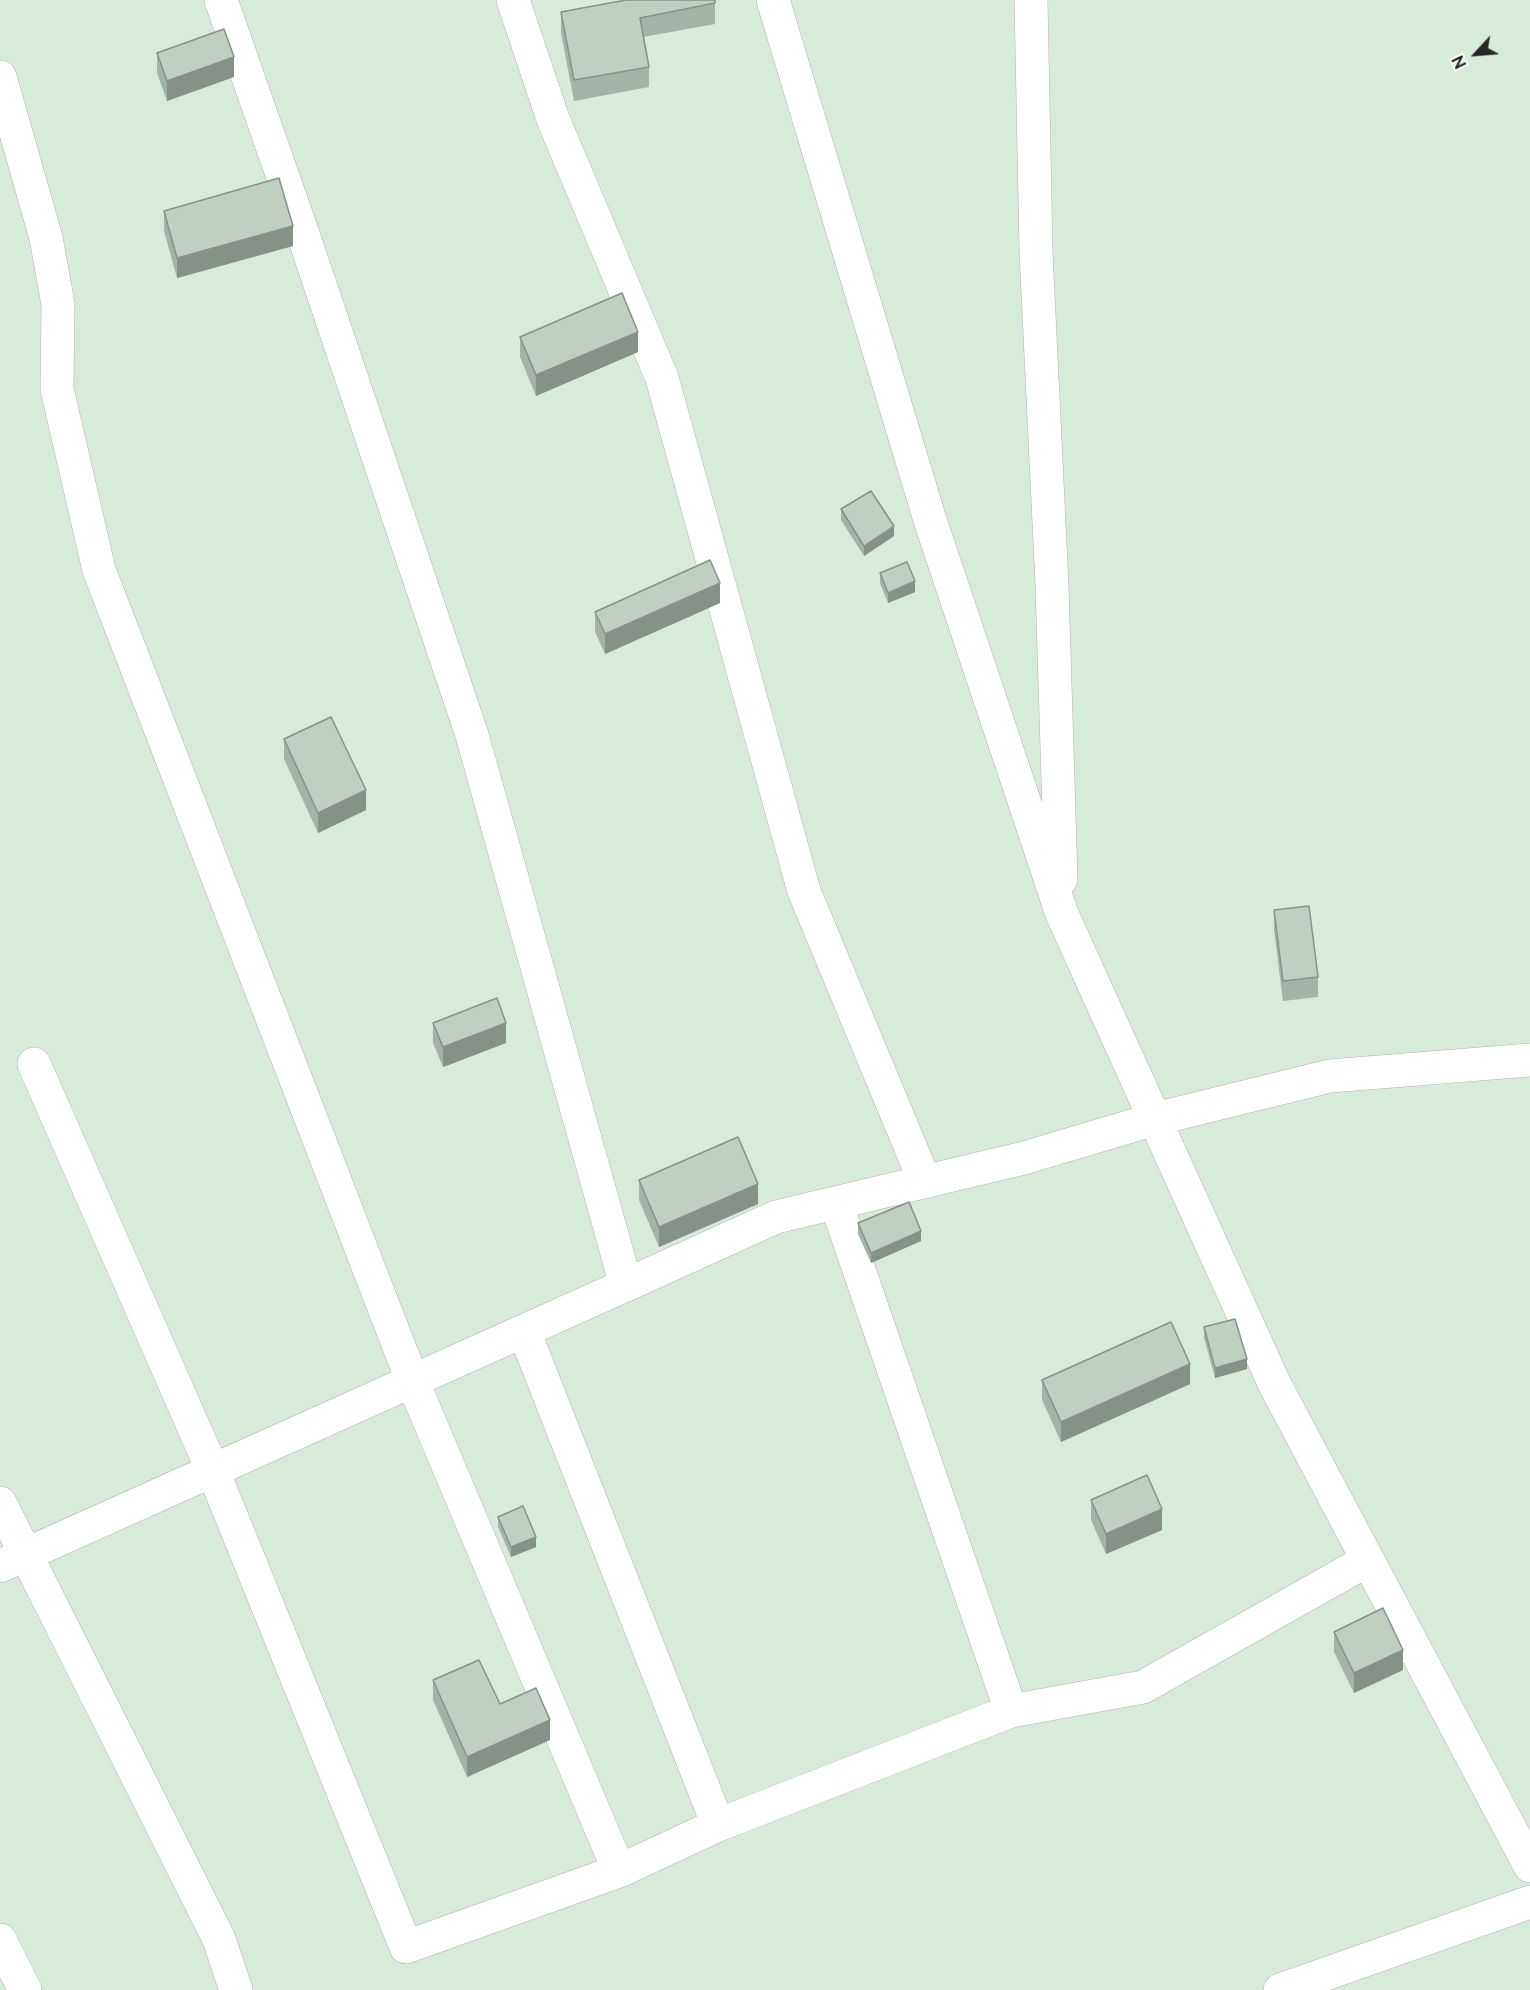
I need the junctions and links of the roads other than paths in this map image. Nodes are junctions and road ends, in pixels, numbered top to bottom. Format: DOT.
graph roads {
  1 [pos="221,0"];
  2 [pos="513,0"];
  3 [pos="773,0"];
  4 [pos="1032,0"];
  5 [pos="0,77"];
  6 [pos="1062,914"];
  7 [pos="1530,1060"];
  8 [pos="34,1064"];
  9 [pos="1155,1119"];
  10 [pos="925,1182"];
  11 [pos="836,1203"];
  12 [pos="626,1285"];
  13 [pos="524,1330"];
  14 [pos="412,1380"];
  15 [pos="213,1471"];
  16 [pos="0,1503"];
  17 [pos="1368,1560"];
  18 [pos="13,1561"];
  19 [pos="1011,1711"];
  20 [pos="718,1825"];
  21 [pos="1530,1866"];
  22 [pos="619,1871"];
  23 [pos="1530,1902"];
  24 [pos="0,1940"];
  25 [pos="25,1990"];
  26 [pos="236,1990"];
  27 [pos="1280,1990"];
  1 -- 12 [label="street"];
  2 -- 10 [label="street"];
  3 -- 6 [label="street"];
  4 -- 6 [label="street"];
  5 -- 14 [label="street"];
  6 -- 9 [label="street"];
  7 -- 9 [label="street"];
  8 -- 15 [label="street"];
  9 -- 10 [label="street"];
  9 -- 17 [label="street"];
  10 -- 11 [label="street"];
  11 -- 12 [label="street"];
  11 -- 19 [label="street"];
  12 -- 13 [label="street"];
  13 -- 14 [label="street"];
  13 -- 20 [label="street"];
  14 -- 15 [label="street"];
  14 -- 22 [label="street"];
  15 -- 18 [label="street"];
  15 -- 22 [label="street"];
  16 -- 18 [label="street"];
  17 -- 19 [label="street"];
  17 -- 21 [label="street"];
  18 -- 26 [label="street"];
  19 -- 20 [label="street"];
  20 -- 22 [label="street"];
  23 -- 27 [label="street"];
  24 -- 25 [label="street"];
}
